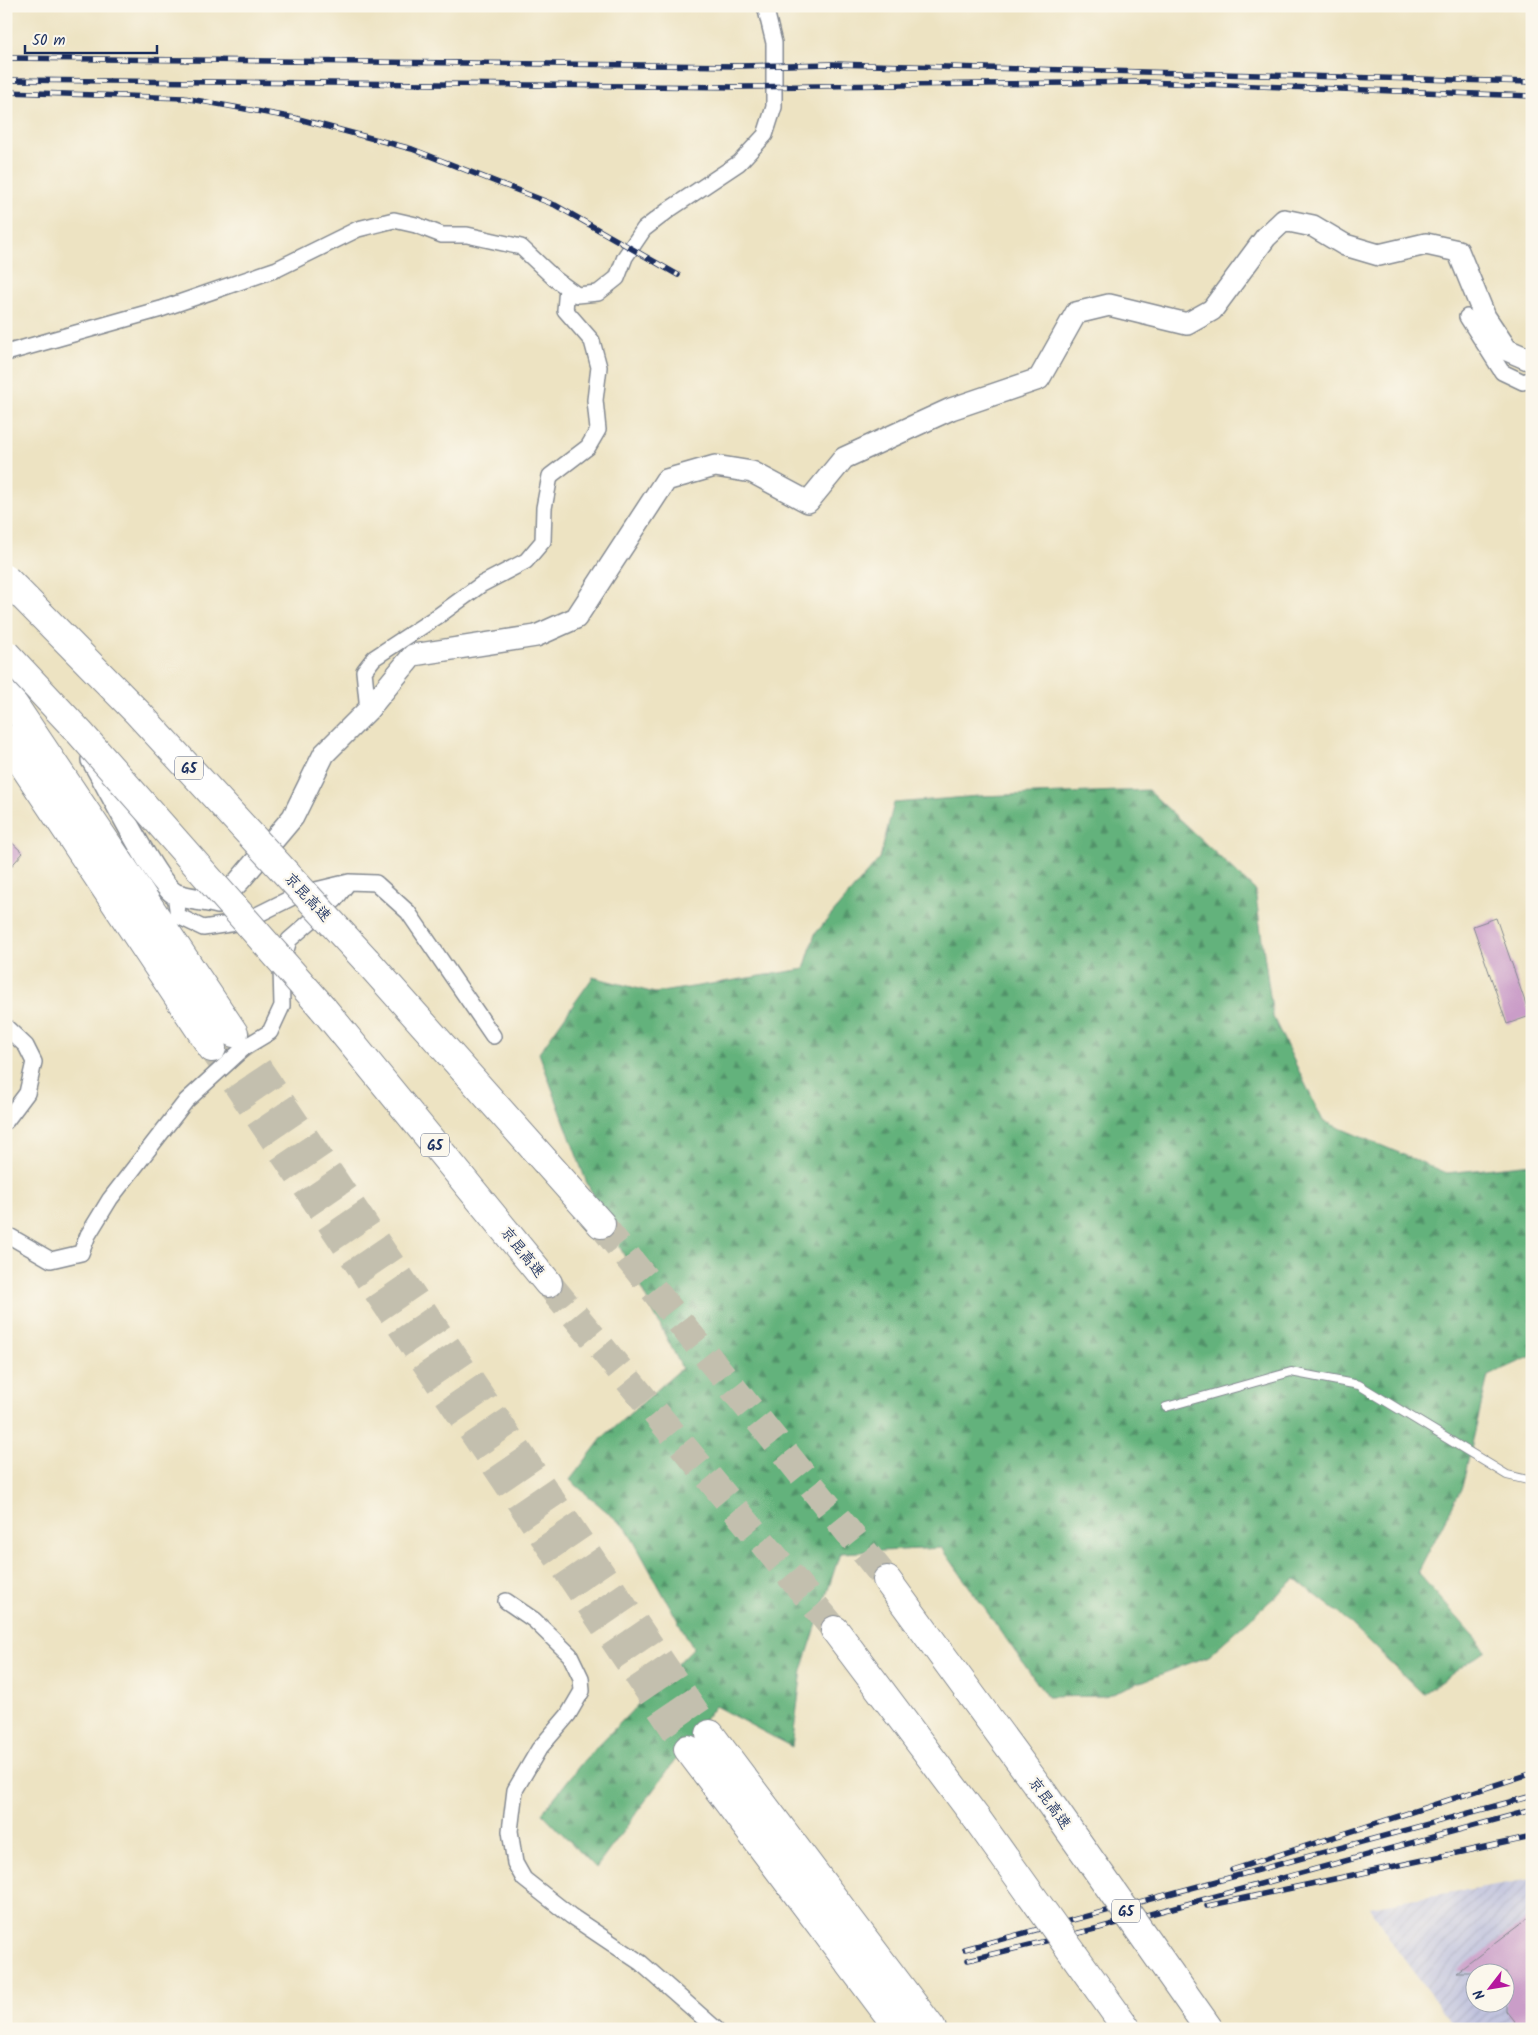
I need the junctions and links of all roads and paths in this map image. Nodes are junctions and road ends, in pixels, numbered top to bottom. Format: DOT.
graph roads {
  1 [pos="765,6"];
  2 [pos="567,288"];
  3 [pos="1467,317"];
  4 [pos="6,353"];
  5 [pos="1532,358"];
  6 [pos="1532,379"];
  7 [pos="6,579"];
  8 [pos="6,653"];
  9 [pos="6,693"];
  10 [pos="368,710"];
  11 [pos="6,739"];
  12 [pos="349,882"];
  13 [pos="175,894"];
  14 [pos="6,1027"];
  15 [pos="493,1036"];
  16 [pos="6,1121"];
  17 [pos="601,1224"];
  18 [pos="6,1234"];
  19 [pos="548,1283"];
  20 [pos="1166,1407"];
  21 [pos="1532,1481"];
  22 [pos="887,1580"];
  23 [pos="506,1600"];
  24 [pos="836,1630"];
  25 [pos="716,2029"];
  26 [pos="899,2029"];
  27 [pos="932,2029"];
  28 [pos="1127,2029"];
  29 [pos="1209,2029"];
  1 -- 2 [label="street"];
  2 -- 4 [label="street"];
  2 -- 10 [label="street"];
  3 -- 6 [label="street"];
  5 -- 10 [label="street"];
  7 -- 17 [label="highway, 京昆高速 / G5, bridge"];
  8 -- 13 [label="street"];
  8 -- 19 [label="highway, 京昆高速 / G5, bridge"];
  9 -- 11 [label="highway"];
  10 -- 13 [label="street"];
  12 -- 13 [label="street"];
  12 -- 15 [label="street"];
  12 -- 18 [label="street"];
  14 -- 16 [label="street"];
  20 -- 21 [label="lane"];
  22 -- 29 [label="highway, 京昆高速 / G5, bridge"];
  23 -- 25 [label="street"];
  24 -- 28 [label="highway, bridge"];
  26 -- 27 [label="highway"];
}
